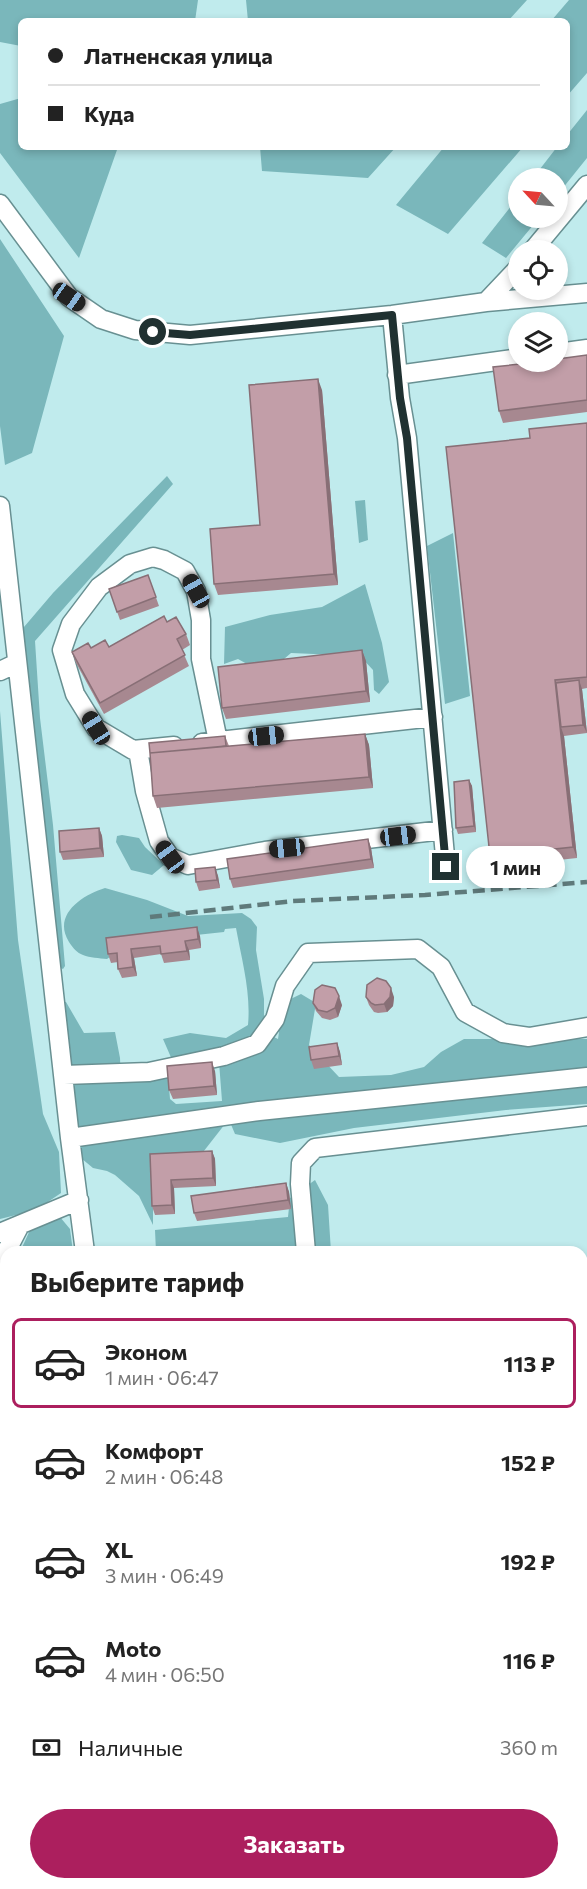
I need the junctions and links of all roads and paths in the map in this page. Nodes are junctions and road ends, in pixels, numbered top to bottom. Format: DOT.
graph roads {
  1 [pos="587,185"];
  2 [pos="0,204"];
  3 [pos="541,240"];
  4 [pos="508,279"];
  5 [pos="587,293"];
  6 [pos="486,302"];
  7 [pos="392,315"];
  8 [pos="587,349"];
  9 [pos="568,352"];
  10 [pos="508,360"];
  11 [pos="397,375"];
  12 [pos="0,506"];
  13 [pos="17,663"];
  14 [pos="0,670"];
  15 [pos="433,717"];
  16 [pos="218,741"];
  17 [pos="138,750"];
  18 [pos="443,831"];
  19 [pos="446,867"];
  20 [pos="587,1027"];
  21 [pos="64,1075"];
  22 [pos="587,1077"];
  23 [pos="587,1116"];
  24 [pos="70,1138"];
  25 [pos="79,1204"];
  26 [pos="20,1225"];
  27 [pos="0,1233"];
  28 [pos="10,1246"];
  29 [pos="84,1246"];
  30 [pos="92,1246"];
  31 [pos="306,1246"];
  1 -- 3 [label="street"];
  2 -- 7 [label="street"];
  4 -- 6 [label="street"];
  5 -- 6 [label="street"];
  6 -- 7 [label="street"];
  7 -- 11 [label="street"];
  8 -- 9 [label="street"];
  10 -- 11 [label="street"];
  11 -- 15 [label="street"];
  12 -- 13 [label="street"];
  13 -- 14 [label="street"];
  13 -- 21 [label="street"];
  15 -- 16 [label="street"];
  15 -- 18 [label="street"];
  16 -- 17 [label="street"];
  16 -- 17 [label="street"];
  17 -- 18 [label="street"];
  18 -- 19 [label="street"];
  20 -- 21 [label="street"];
  21 -- 24 [label="street"];
  22 -- 24 [label="street"];
  23 -- 31 [label="street"];
  24 -- 25 [label="street"];
  25 -- 26 [label="street"];
  25 -- 29 [label="street"];
  25 -- 30 [label="street"];
  26 -- 27 [label="street"];
  26 -- 28 [label="street"];
}
